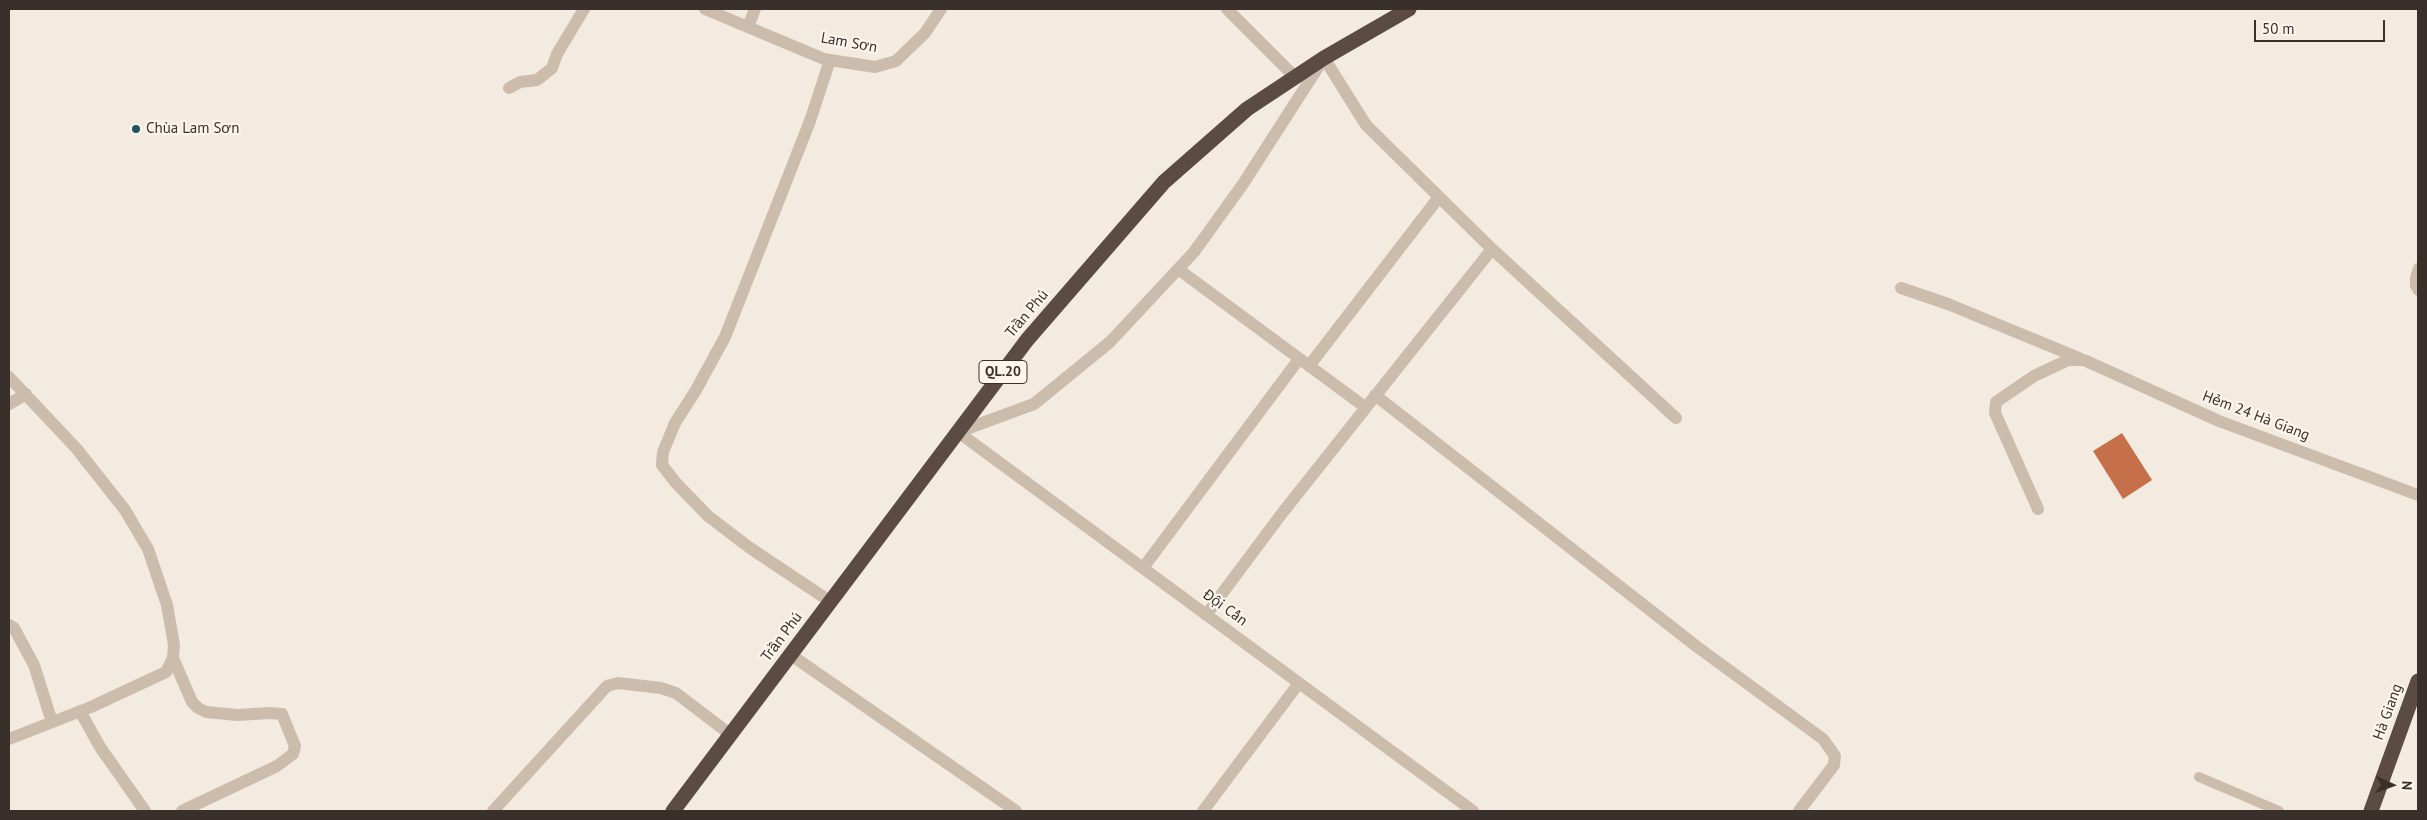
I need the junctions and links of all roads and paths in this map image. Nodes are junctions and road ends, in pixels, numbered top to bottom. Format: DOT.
graph roads {
  1 [pos="584,9"];
  2 [pos="705,9"];
  3 [pos="755,9"];
  4 [pos="942,9"];
  5 [pos="1227,9"];
  6 [pos="1409,9"];
  7 [pos="748,27"];
  8 [pos="1324,58"];
  9 [pos="830,60"];
  10 [pos="1295,77"];
  11 [pos="509,88"];
  12 [pos="1439,197"];
  13 [pos="1492,249"];
  14 [pos="2418,268"];
  15 [pos="1178,269"];
  16 [pos="1902,288"];
  17 [pos="2418,291"];
  18 [pos="2084,360"];
  19 [pos="1304,362"];
  20 [pos="9,376"];
  21 [pos="26,394"];
  22 [pos="1375,395"];
  23 [pos="9,404"];
  24 [pos="1366,407"];
  25 [pos="1676,418"];
  26 [pos="958,432"];
  27 [pos="2418,495"];
  28 [pos="2038,509"];
  29 [pos="1143,568"];
  30 [pos="831,602"];
  31 [pos="1206,615"];
  32 [pos="9,625"];
  33 [pos="791,655"];
  34 [pos="173,658"];
  35 [pos="2418,681"];
  36 [pos="1299,683"];
  37 [pos="80,711"];
  38 [pos="52,722"];
  39 [pos="731,735"];
  40 [pos="9,739"];
  41 [pos="2199,777"];
  42 [pos="145,811"];
  43 [pos="182,811"];
  44 [pos="493,811"];
  45 [pos="674,811"];
  46 [pos="1016,811"];
  47 [pos="1203,811"];
  48 [pos="1473,811"];
  49 [pos="1799,811"];
  50 [pos="2279,811"];
  51 [pos="2373,811"];
  1 -- 11 [label="street"];
  2 -- 7 [label="street, Lam Sơn"];
  3 -- 7 [label="street"];
  4 -- 9 [label="street, Lam Sơn"];
  5 -- 10 [label="street"];
  6 -- 8 [label="highway, Trần Phú / QL.20"];
  7 -- 9 [label="street, Lam Sơn"];
  8 -- 10 [label="highway, Trần Phú / QL.20"];
  8 -- 12 [label="street"];
  8 -- 15 [label="street"];
  9 -- 30 [label="street"];
  10 -- 26 [label="highway, Trần Phú / QL.20"];
  12 -- 13 [label="street"];
  12 -- 19 [label="street"];
  13 -- 22 [label="street"];
  13 -- 25 [label="street"];
  14 -- 17 [label="lane"];
  15 -- 19 [label="street"];
  15 -- 26 [label="street"];
  16 -- 18 [label="street, Hẻm 24 Hà Giang"];
  18 -- 27 [label="street, Hẻm 24 Hà Giang"];
  18 -- 28 [label="street"];
  19 -- 24 [label="street"];
  19 -- 29 [label="street"];
  20 -- 21 [label="street"];
  21 -- 23 [label="street"];
  21 -- 34 [label="street"];
  22 -- 24 [label="street"];
  22 -- 49 [label="street"];
  24 -- 31 [label="street"];
  26 -- 29 [label="street, Đội Cấn"];
  26 -- 30 [label="highway, Trần Phú / QL.20"];
  29 -- 31 [label="street, Đội Cấn"];
  30 -- 33 [label="highway, Trần Phú / QL.20"];
  31 -- 36 [label="street, Đội Cấn"];
  32 -- 38 [label="street"];
  33 -- 39 [label="highway, Trần Phú / QL.20"];
  33 -- 46 [label="street"];
  34 -- 37 [label="street"];
  34 -- 43 [label="street"];
  35 -- 51 [label="highway, Hà Giang"];
  36 -- 47 [label="street"];
  36 -- 48 [label="street, Đội Cấn"];
  37 -- 38 [label="street"];
  37 -- 42 [label="street"];
  38 -- 40 [label="street"];
  39 -- 44 [label="street"];
  39 -- 45 [label="highway, Trần Phú / QL.20"];
  41 -- 50 [label="lane"];
}
